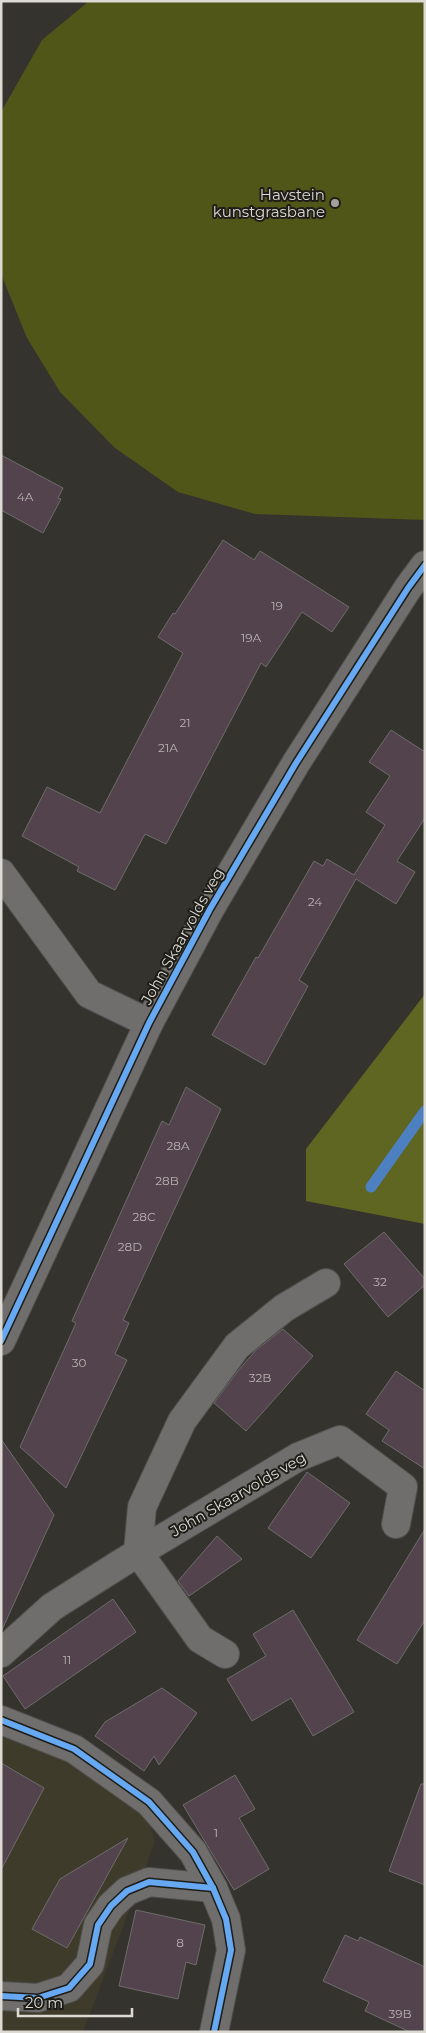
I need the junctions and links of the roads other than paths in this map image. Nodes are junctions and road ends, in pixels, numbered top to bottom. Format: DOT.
graph roads {
  1 [pos="425,565"];
  2 [pos="1,873"];
  3 [pos="148,1023"];
  4 [pos="326,1283"];
  5 [pos="1,1341"];
  6 [pos="396,1524"];
  7 [pos="138,1552"];
  8 [pos="1,1653"];
  9 [pos="225,1654"];
  10 [pos="1,1720"];
  11 [pos="213,1888"];
  12 [pos="1,1996"];
  13 [pos="214,2032"];
  1 -- 3 [label="street, John Skaarvolds veg"];
  2 -- 3 [label="street"];
  3 -- 5 [label="street, John Skaarvolds veg"];
  4 -- 7 [label="street"];
  6 -- 7 [label="street, John Skaarvolds veg"];
  7 -- 8 [label="street, John Skaarvolds veg"];
  7 -- 9 [label="street"];
  10 -- 11 [label="street"];
  11 -- 12 [label="street"];
  11 -- 13 [label="street"];
}
